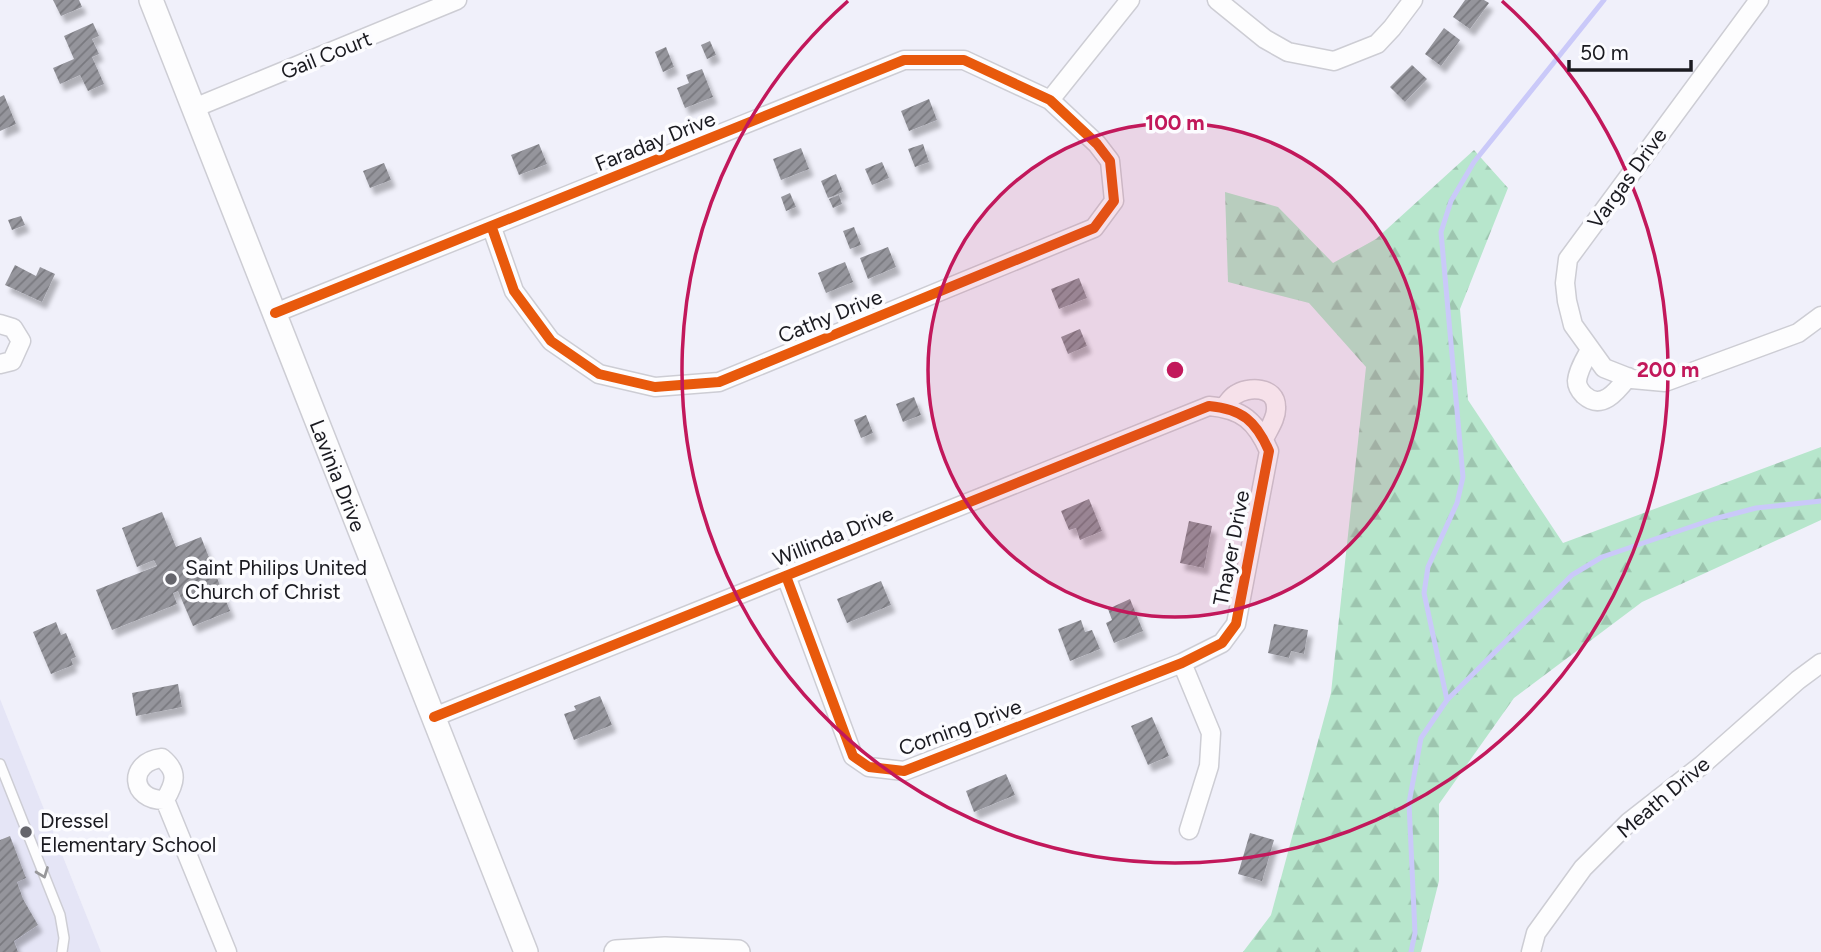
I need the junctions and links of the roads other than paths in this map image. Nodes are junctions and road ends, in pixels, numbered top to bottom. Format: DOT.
graph roads {
  1 [pos="151,0"];
  2 [pos="457,0"];
  3 [pos="1130,0"];
  4 [pos="1217,0"];
  5 [pos="1413,0"];
  6 [pos="1759,0"];
  7 [pos="1050,100"];
  8 [pos="194,108"];
  9 [pos="492,228"];
  10 [pos="275,313"];
  11 [pos="1821,316"];
  12 [pos="0,324"];
  13 [pos="1590,350"];
  14 [pos="0,363"];
  15 [pos="1628,377"];
  16 [pos="1224,407"];
  17 [pos="1264,439"];
  18 [pos="786,576"];
  19 [pos="1182,663"];
  20 [pos="1821,663"];
  21 [pos="434,717"];
  22 [pos="0,764"];
  23 [pos="165,800"];
  24 [pos="1189,830"];
  25 [pos="62,952"];
  26 [pos="227,952"];
  27 [pos="526,952"];
  28 [pos="616,952"];
  29 [pos="738,952"];
  30 [pos="1531,952"];
  1 -- 8 [label="street, Lavinia Drive"];
  2 -- 8 [label="street, Gail Court"];
  3 -- 7 [label="street"];
  4 -- 5 [label="street"];
  6 -- 13 [label="street, Vargas Drive"];
  7 -- 9 [label="street, Faraday Drive"];
  7 -- 9 [label="street, Cathy Drive"];
  8 -- 10 [label="street, Lavinia Drive"];
  9 -- 10 [label="street, Faraday Drive"];
  10 -- 21 [label="street, Lavinia Drive"];
  11 -- 15 [label="street"];
  12 -- 14 [label="street"];
  13 -- 15 [label="street, Vargas Drive"];
  13 -- 15 [label="street"];
  16 -- 17 [label="street"];
  16 -- 17 [label="street, Willinda Drive"];
  16 -- 18 [label="street, Willinda Drive"];
  17 -- 19 [label="street, Thayer Drive"];
  18 -- 19 [label="street, Corning Drive"];
  18 -- 21 [label="street, Willinda Drive"];
  19 -- 24 [label="street"];
  20 -- 30 [label="street, Meath Drive"];
  21 -- 27 [label="street, Lavinia Drive"];
  22 -- 25 [label="lane, one-way"];
  23 -- 26 [label="street"];
  28 -- 29 [label="street"];
}
